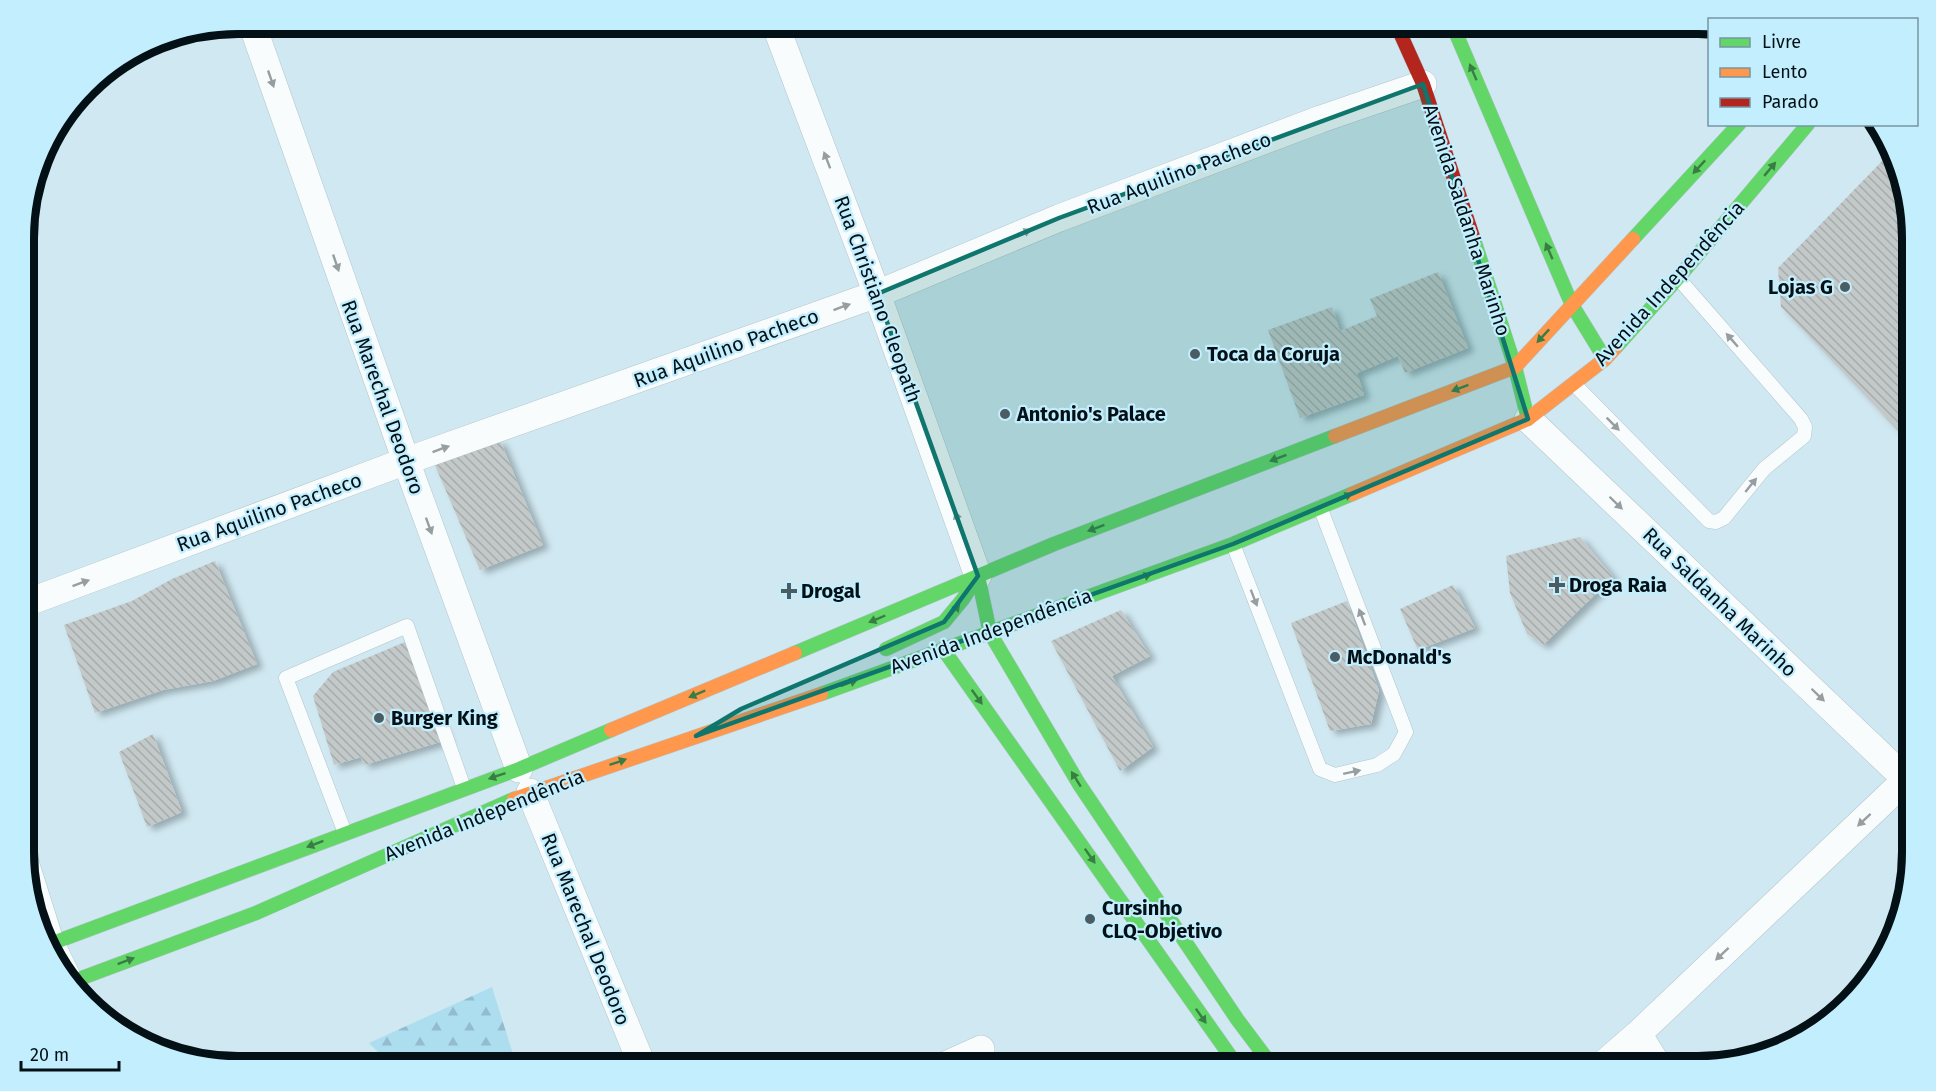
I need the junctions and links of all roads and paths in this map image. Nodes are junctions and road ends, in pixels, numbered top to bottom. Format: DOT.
graph roads {
  1 [pos="256,34"];
  2 [pos="779,34"];
  3 [pos="1400,34"];
  4 [pos="1456,34"];
  5 [pos="1423,84"];
  6 [pos="1737,126"];
  7 [pos="1806,126"];
  8 [pos="1678,278"];
  9 [pos="878,294"];
  10 [pos="1572,305"];
  11 [pos="1605,358"];
  12 [pos="1515,367"];
  13 [pos="1572,382"];
  14 [pos="1528,419"];
  15 [pos="406,462"];
  16 [pos="1320,507"];
  17 [pos="1233,544"];
  18 [pos="978,576"];
  19 [pos="34,600"];
  20 [pos="990,633"];
  21 [pos="943,650"];
  22 [pos="868,657"];
  23 [pos="773,696"];
  24 [pos="696,736"];
  25 [pos="1901,771"];
  26 [pos="524,780"];
  27 [pos="464,788"];
  28 [pos="1901,788"];
  29 [pos="345,833"];
  30 [pos="56,942"];
  31 [pos="79,979"];
  32 [pos="1638,1034"];
  33 [pos="981,1049"];
  34 [pos="638,1056"];
  35 [pos="965,1056"];
  36 [pos="1230,1056"];
  37 [pos="1265,1056"];
  38 [pos="1613,1056"];
  39 [pos="1652,1056"];
  1 -- 15 [label="street, Rua Marechal Deodoro, one-way"];
  9 -- 2 [label="street, Rua Christiano Cleopath, one-way"];
  3 -- 5 [label="main road, Avenida Saldanha Marinho"];
  10 -- 4 [label="main road, one-way"];
  9 -- 5 [label="street, Rua Aquilino Pacheco, one-way"];
  5 -- 12 [label="main road, Avenida Saldanha Marinho"];
  6 -- 10 [label="main road, Avenida Independência, one-way"];
  8 -- 7 [label="main road, Avenida Independência, one-way"];
  8 -- 11 [label="main road, Avenida Independência"];
  13 -- 8 [label="lane, one-way"];
  15 -- 9 [label="street, Rua Aquilino Pacheco, one-way"];
  18 -- 9 [label="street, Rua Christiano Cleopath, one-way"];
  10 -- 11 [label="main road"];
  10 -- 12 [label="main road, Avenida Independência, one-way"];
  11 -- 13 [label="main road, Avenida Independência"];
  12 -- 14 [label="main road, Avenida Saldanha Marinho"];
  12 -- 18 [label="main road, Avenida Independência, one-way"];
  13 -- 14 [label="main road, Avenida Independência"];
  16 -- 14 [label="main road, Avenida Independência, one-way"];
  14 -- 25 [label="street, Rua Saldanha Marinho, one-way"];
  19 -- 15 [label="street, Rua Aquilino Pacheco, one-way"];
  15 -- 26 [label="street, Rua Marechal Deodoro, one-way"];
  16 -- 17 [label="main road, Avenida Independência"];
  17 -- 16 [label="lane, one-way"];
  20 -- 17 [label="main road, Avenida Independência, one-way"];
  18 -- 20 [label="main road"];
  22 -- 18 [label="main road, one-way"];
  18 -- 26 [label="main road, Avenida Independência, one-way"];
  20 -- 21 [label="main road, Avenida Independência"];
  37 -- 20 [label="main road, one-way"];
  24 -- 21 [label="main road, Avenida Independência, one-way"];
  21 -- 36 [label="main road, one-way"];
  23 -- 24 [label="main road"];
  26 -- 24 [label="main road, Avenida Independência, one-way"];
  26 -- 27 [label="main road, Avenida Independência, one-way"];
  31 -- 26 [label="main road, Avenida Independência, one-way"];
  26 -- 34 [label="street, Rua Marechal Deodoro"];
  27 -- 29 [label="main road, Avenida Independência"];
  27 -- 29 [label="lane"];
  28 -- 32 [label="street, one-way"];
  29 -- 30 [label="main road, Avenida Independência, one-way"];
  32 -- 38 [label="street"];
  32 -- 39 [label="street"];
  33 -- 35 [label="street"];
}
